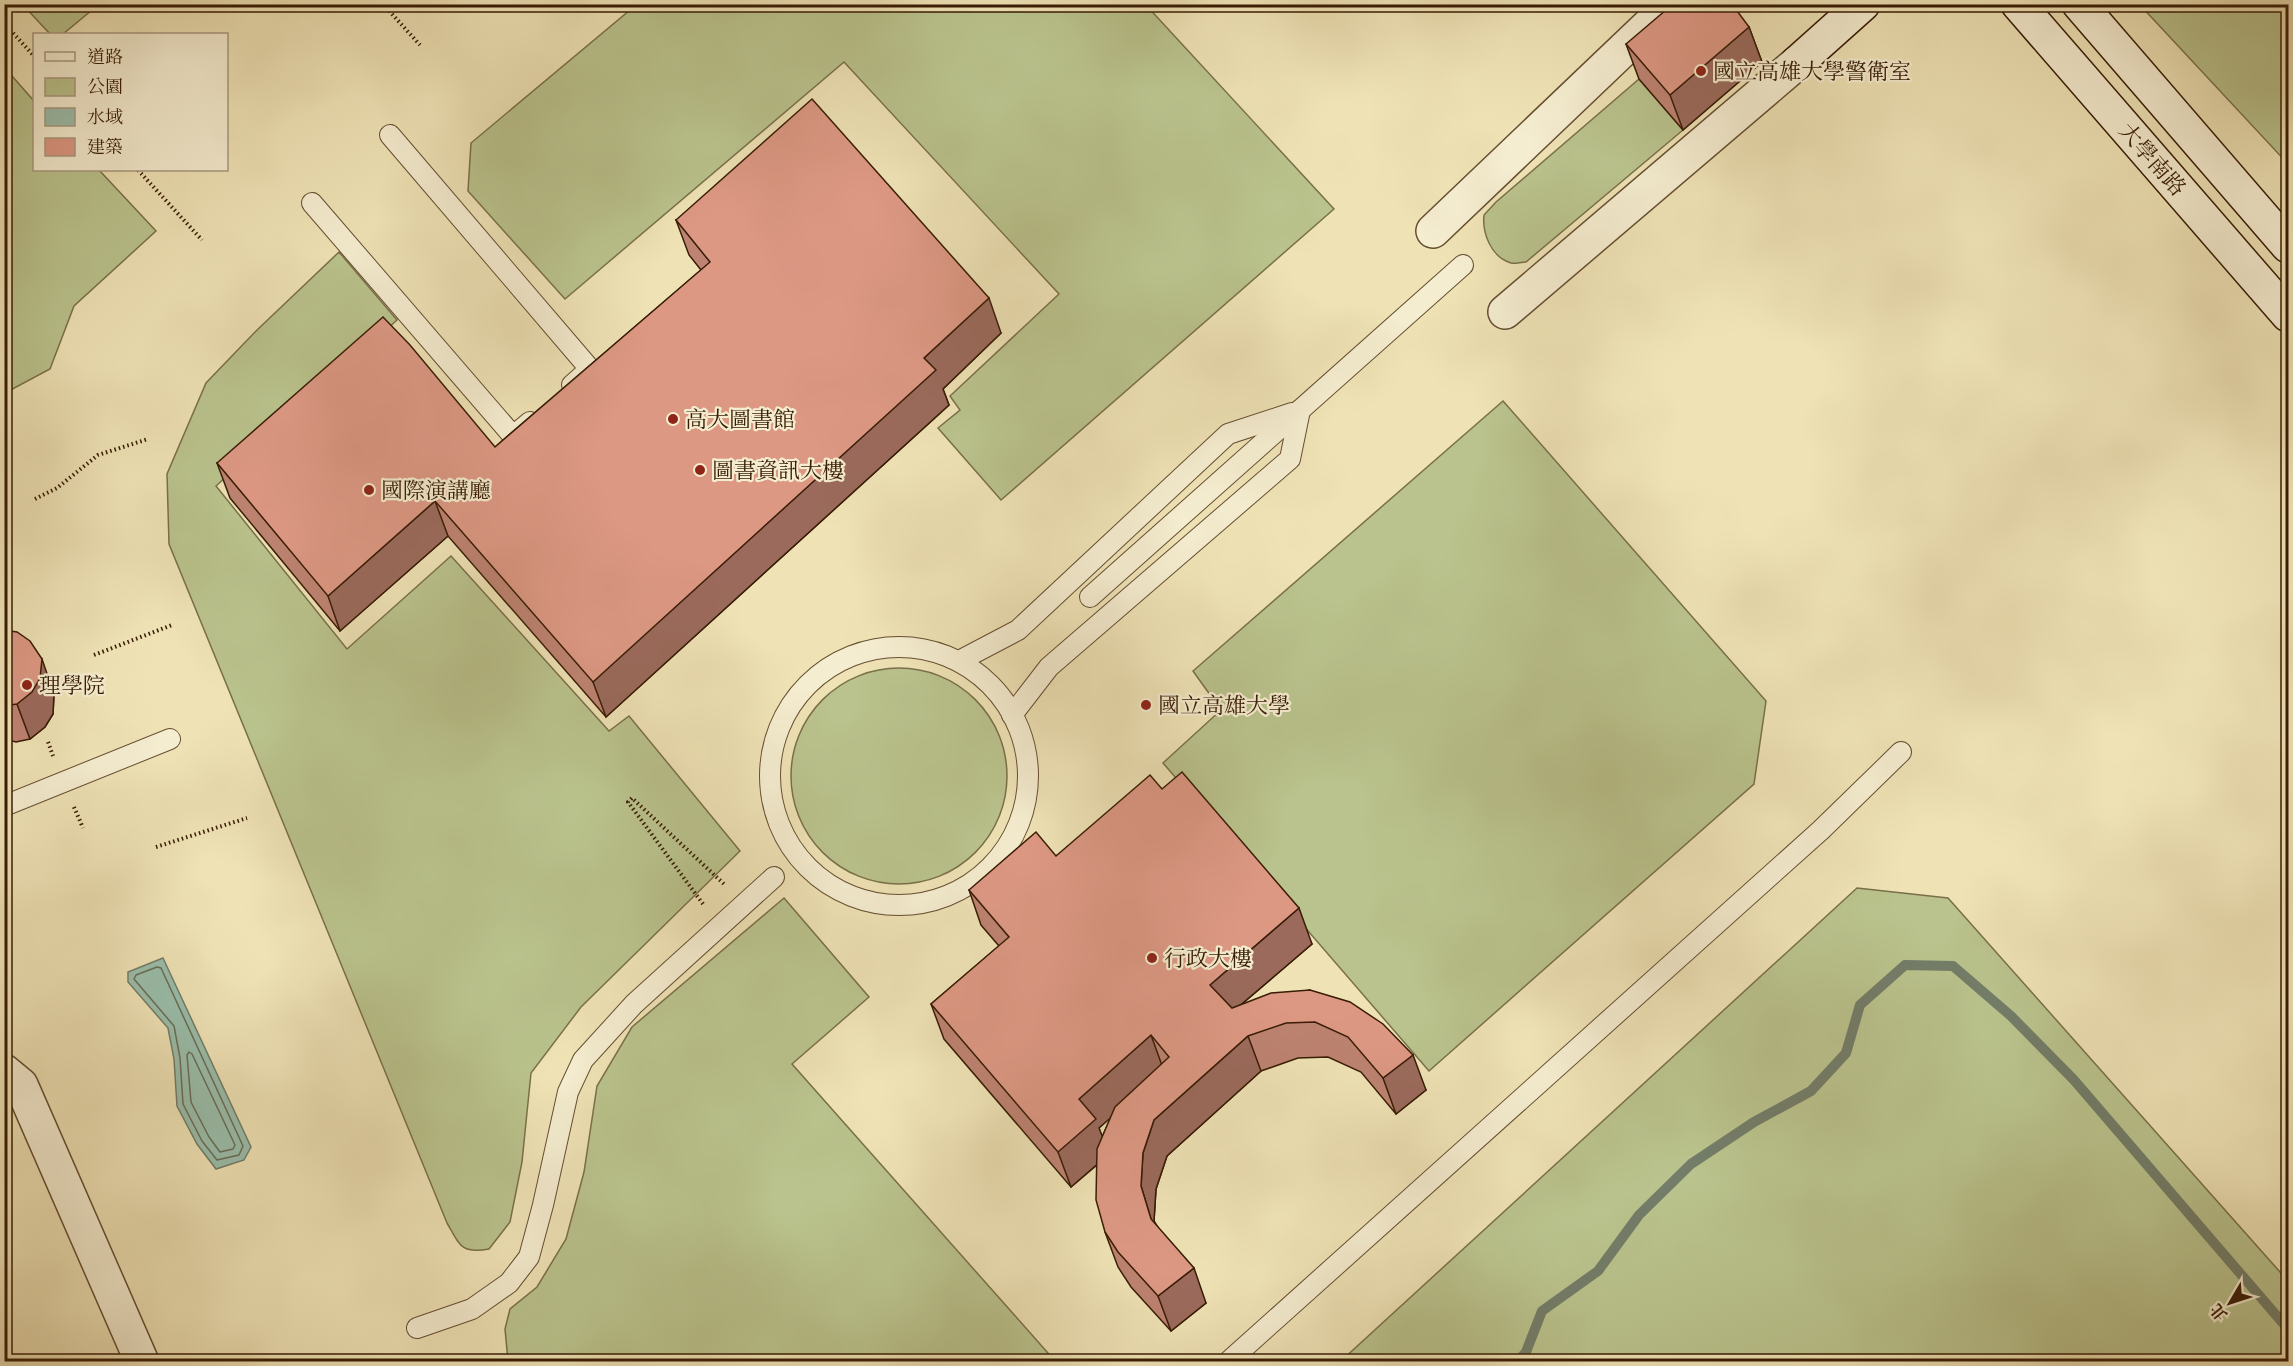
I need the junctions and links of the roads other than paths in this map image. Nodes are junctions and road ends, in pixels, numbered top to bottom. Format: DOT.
graph roads {
  1 [pos="1671,4"];
  2 [pos="1863,4"];
  3 [pos="2018,4"];
  4 [pos="2079,4"];
  5 [pos="390,135"];
  6 [pos="312,203"];
  7 [pos="1433,231"];
  8 [pos="2289,246"];
  9 [pos="1463,265"];
  10 [pos="1505,312"];
  11 [pos="2289,315"];
  12 [pos="616,347"];
  13 [pos="590,369"];
  14 [pos="1300,410"];
  15 [pos="1090,597"];
  16 [pos="959,661"];
  17 [pos="1012,715"];
  18 [pos="170,739"];
  19 [pos="1901,752"];
  20 [pos="4,806"];
  21 [pos="774,877"];
  22 [pos="4,1071"];
  23 [pos="417,1328"];
  24 [pos="142,1362"];
  25 [pos="1228,1362"];
  1 -- 7 [label="street"];
  2 -- 10 [label="street"];
  3 -- 11 [label="street, 大學南路"];
  4 -- 8 [label="street, 大學南路"];
  5 -- 13 [label="lane"];
  6 -- 13 [label="lane"];
  9 -- 14 [label="lane"];
  12 -- 13 [label="street"];
  14 -- 15 [label="lane"];
  14 -- 16 [label="lane"];
  14 -- 17 [label="lane"];
  16 -- 17 [label="lane"];
  16 -- 17 [label="lane"];
  18 -- 20 [label="lane"];
  19 -- 25 [label="lane"];
  21 -- 23 [label="lane"];
  22 -- 24 [label="street"];
}
